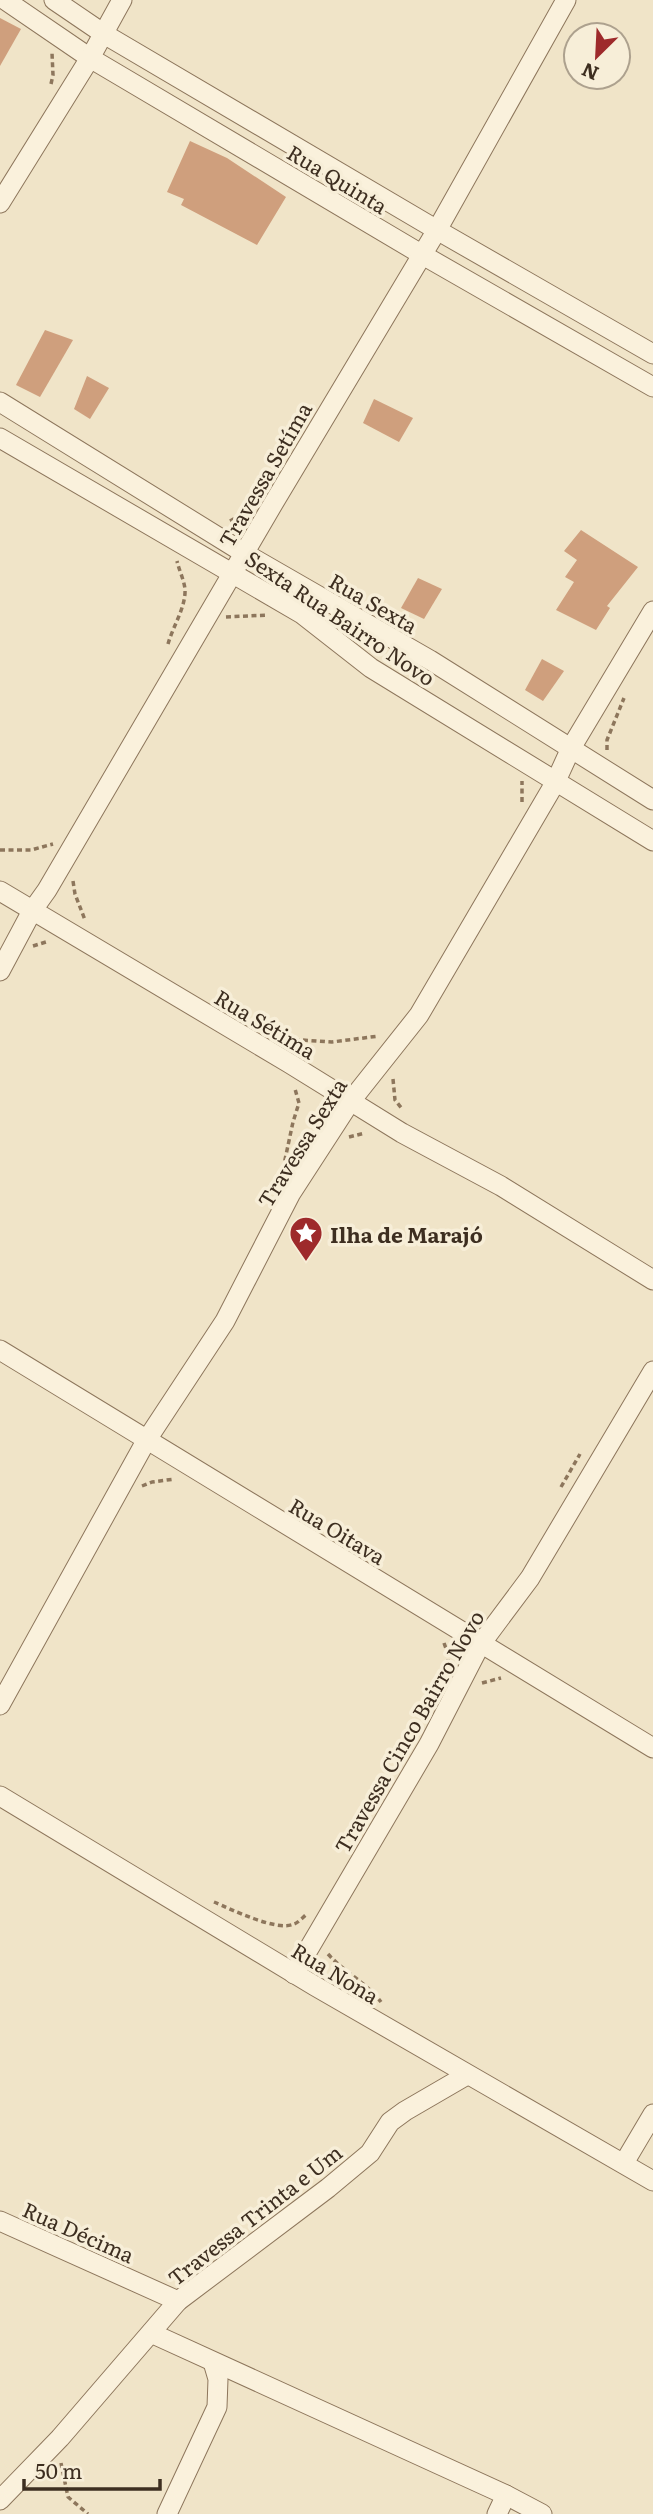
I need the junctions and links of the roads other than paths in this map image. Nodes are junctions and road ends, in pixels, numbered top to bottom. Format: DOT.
graph roads {
  1 [pos="5,0"];
  2 [pos="54,0"];
  3 [pos="122,0"];
  4 [pos="566,0"];
  5 [pos="104,34"];
  6 [pos="90,58"];
  7 [pos="0,202"];
  8 [pos="437,230"];
  9 [pos="421,254"];
  10 [pos="653,354"];
  11 [pos="653,387"];
  12 [pos="0,402"];
  13 [pos="0,438"];
  14 [pos="244,553"];
  15 [pos="234,573"];
  16 [pos="653,611"];
  17 [pos="571,748"];
  18 [pos="555,783"];
  19 [pos="653,800"];
  20 [pos="653,841"];
  21 [pos="0,891"];
  22 [pos="32,911"];
  23 [pos="0,971"];
  24 [pos="350,1102"];
  25 [pos="653,1280"];
  26 [pos="0,1350"];
  27 [pos="653,1371"];
  28 [pos="146,1441"];
  29 [pos="480,1644"];
  30 [pos="0,1704"];
  31 [pos="653,1748"];
  32 [pos="0,1796"];
  33 [pos="294,1974"];
  34 [pos="467,2075"];
  35 [pos="653,2114"];
  36 [pos="624,2163"];
  37 [pos="653,2181"];
  38 [pos="0,2221"];
  39 [pos="178,2301"];
  40 [pos="150,2333"];
  41 [pos="213,2361"];
  42 [pos="506,2496"];
  43 [pos="0,2500"];
  44 [pos="167,2514"];
  45 [pos="498,2514"];
  46 [pos="542,2514"];
  1 -- 6 [label="street, Rua Quinta"];
  2 -- 5 [label="street, Rua Quinta"];
  3 -- 5 [label="street"];
  4 -- 8 [label="street, Travessa Setíma"];
  5 -- 6 [label="street"];
  5 -- 8 [label="street, Rua Quinta"];
  6 -- 7 [label="street"];
  6 -- 9 [label="street, Rua Quinta"];
  8 -- 9 [label="street, Travessa Setíma"];
  8 -- 10 [label="street, Rua Quinta"];
  9 -- 11 [label="street, Rua Quinta"];
  9 -- 14 [label="street, Travessa Setíma"];
  12 -- 14 [label="street, Rua Sexta"];
  13 -- 15 [label="street, Sexta Rua Bairro Novo"];
  14 -- 15 [label="street, Travessa Setíma"];
  14 -- 17 [label="street, Rua Sexta"];
  15 -- 18 [label="street, Sexta Rua Bairro Novo"];
  15 -- 22 [label="street, Travessa Setíma"];
  16 -- 17 [label="street, Travessa Sexta"];
  17 -- 18 [label="street, Travessa Sexta"];
  17 -- 19 [label="street, Rua Sexta"];
  18 -- 20 [label="street, Sexta Rua Bairro Novo"];
  18 -- 24 [label="street, Travessa Sexta"];
  21 -- 22 [label="street, Rua Sétima"];
  22 -- 23 [label="street, Travessa Setíma"];
  22 -- 24 [label="street, Rua Sétima"];
  24 -- 25 [label="street, Rua Sétima"];
  24 -- 28 [label="street, Travessa Sexta"];
  26 -- 28 [label="street, Rua Oitava"];
  27 -- 29 [label="street, Travessa Cinco Bairro Novo"];
  28 -- 29 [label="street, Rua Oitava"];
  28 -- 30 [label="street, Travessa Sexta"];
  29 -- 31 [label="street, Rua Oitava"];
  29 -- 33 [label="street, Travessa Cinco Bairro Novo"];
  32 -- 33 [label="street, Rua Nona"];
  33 -- 34 [label="street, Rua Nona"];
  34 -- 36 [label="street, Rua Nona"];
  34 -- 39 [label="street, Travessa Trinta e Um"];
  35 -- 36 [label="street"];
  36 -- 37 [label="street, Rua Nona"];
  38 -- 39 [label="street, Rua Décima"];
  39 -- 40 [label="street, Travessa Trinta e Um"];
  40 -- 41 [label="street"];
  40 -- 43 [label="street, Travessa Trinta e Um"];
  41 -- 42 [label="street"];
  41 -- 44 [label="street"];
  42 -- 45 [label="street"];
  42 -- 46 [label="street"];
}
